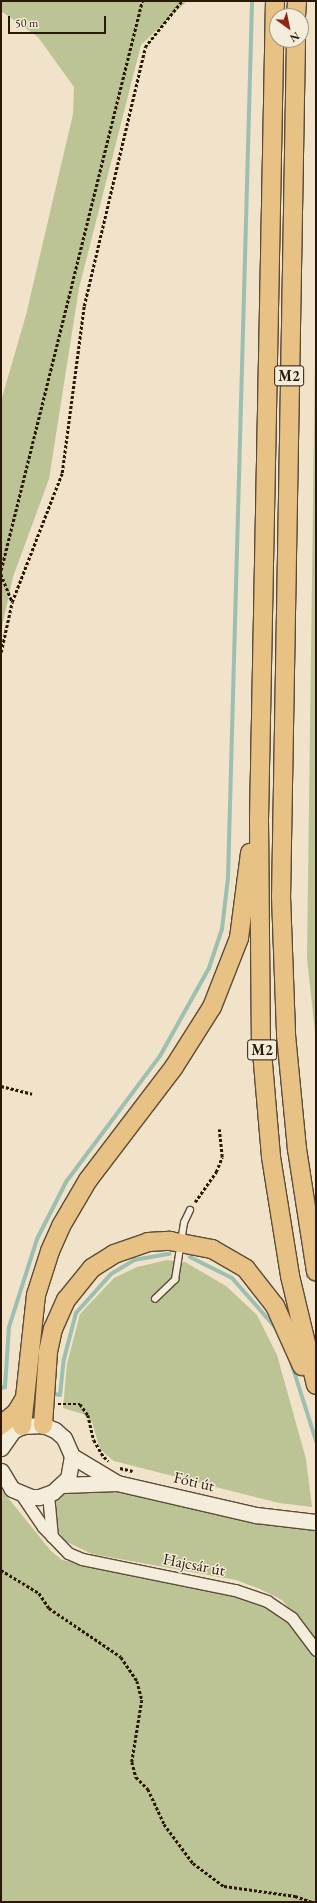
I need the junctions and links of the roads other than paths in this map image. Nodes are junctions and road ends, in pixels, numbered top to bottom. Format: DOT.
graph roads {
  1 [pos="275,1"];
  2 [pos="296,48"];
  3 [pos="259,821"];
  4 [pos="190,1210"];
  5 [pos="182,1242"];
  6 [pos="316,1272"];
  7 [pos="155,1299"];
  8 [pos="316,1385"];
  9 [pos="316,1392"];
  10 [pos="25,1397"];
  11 [pos="1,1425"];
  12 [pos="43,1425"];
  13 [pos="22,1426"];
  14 [pos="1,1448"];
  15 [pos="72,1456"];
  16 [pos="1,1471"];
  17 [pos="117,1483"];
  18 [pos="62,1485"];
  19 [pos="20,1493"];
  20 [pos="48,1494"];
  21 [pos="316,1522"];
  22 [pos="52,1538"];
  23 [pos="316,1650"];
  1 -- 3 [label="highway, M2"];
  2 -- 6 [label="highway, M2"];
  3 -- 8 [label="highway, M2"];
  3 -- 10 [label="highway"];
  4 -- 5 [label="lane"];
  5 -- 7 [label="lane"];
  5 -- 9 [label="highway"];
  5 -- 12 [label="highway"];
  10 -- 11 [label="highway"];
  10 -- 13 [label="highway"];
  12 -- 13 [label="main road"];
  12 -- 15 [label="main road"];
  13 -- 14 [label="main road"];
  15 -- 17 [label="main road, Fóti út"];
  15 -- 18 [label="main road"];
  16 -- 19 [label="main road"];
  17 -- 18 [label="main road"];
  17 -- 21 [label="main road, Fóti út"];
  18 -- 20 [label="main road"];
  19 -- 20 [label="main road"];
  19 -- 22 [label="street, Hajcsár út"];
  20 -- 22 [label="street"];
  22 -- 23 [label="street, Hajcsár út"];
}
